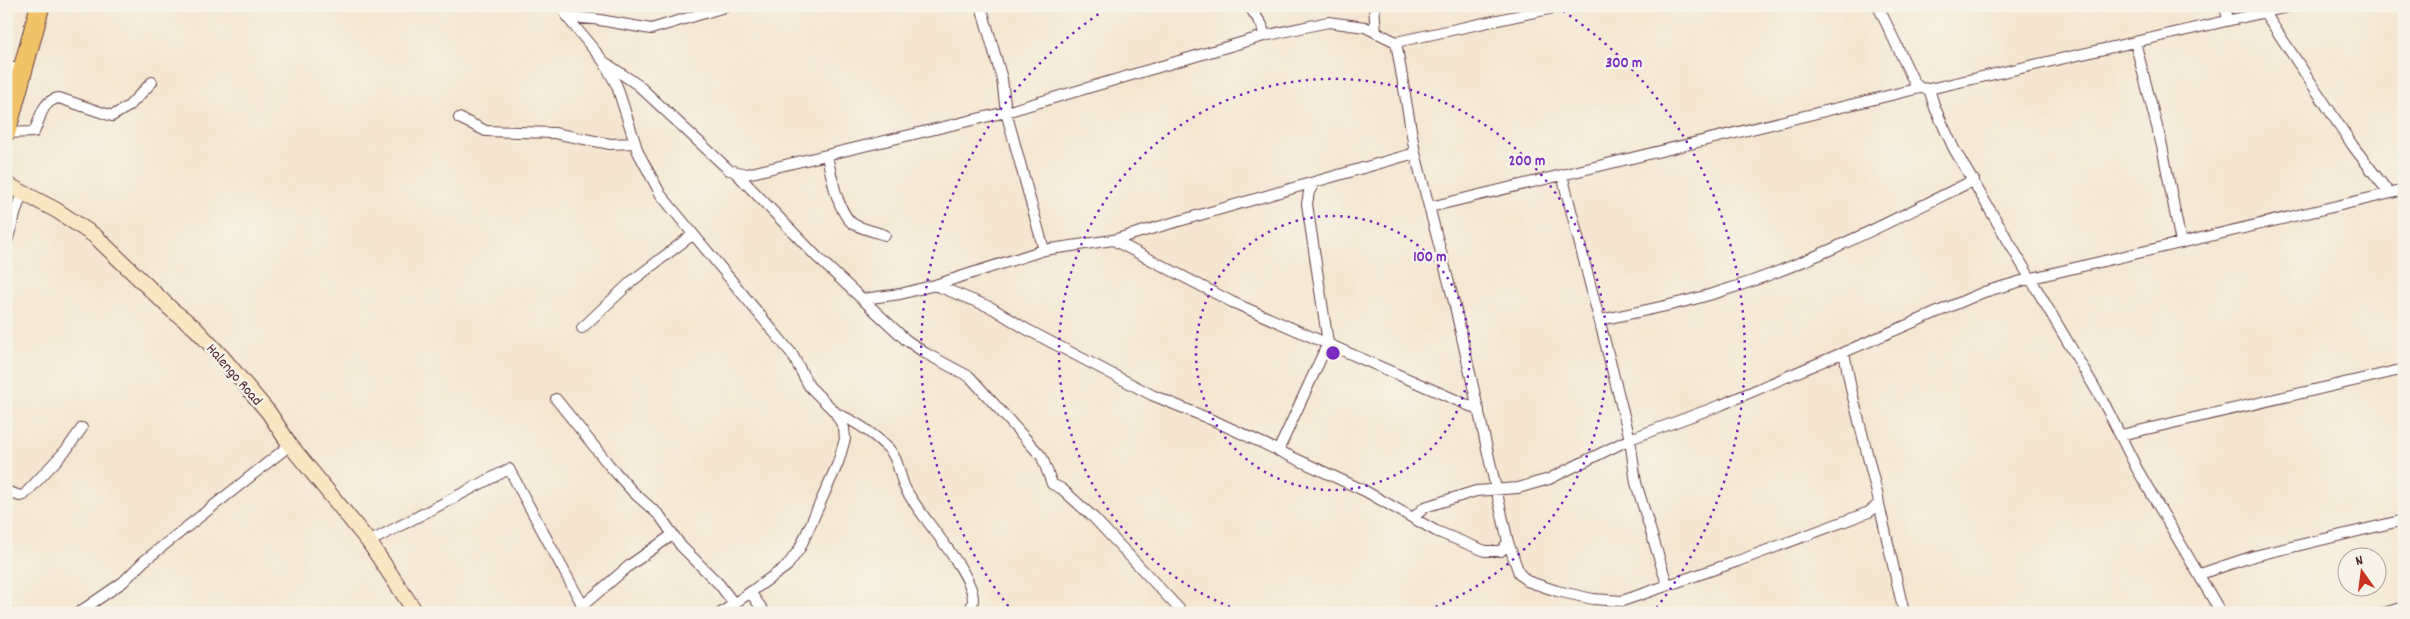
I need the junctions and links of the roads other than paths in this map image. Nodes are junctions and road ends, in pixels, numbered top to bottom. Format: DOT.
graph roads {
  1 [pos="40,6"];
  2 [pos="563,6"];
  3 [pos="728,6"];
  4 [pos="981,6"];
  5 [pos="1249,6"];
  6 [pos="1374,6"];
  7 [pos="1563,6"];
  8 [pos="1878,6"];
  9 [pos="2225,6"];
  10 [pos="2292,6"];
  11 [pos="2265,13"];
  12 [pos="567,17"];
  13 [pos="2228,20"];
  14 [pos="1376,33"];
  15 [pos="1264,36"];
  16 [pos="1396,42"];
  17 [pos="2135,42"];
  18 [pos="604,62"];
  19 [pos="15,67"];
  20 [pos="152,82"];
  21 [pos="1924,89"];
  22 [pos="1006,112"];
  23 [pos="459,118"];
  24 [pos="6,133"];
  25 [pos="635,143"];
  26 [pos="1415,153"];
  27 [pos="827,156"];
  28 [pos="736,173"];
  29 [pos="1562,175"];
  30 [pos="1974,180"];
  31 [pos="1314,183"];
  32 [pos="6,184"];
  33 [pos="2404,190"];
  34 [pos="22,192"];
  35 [pos="2389,193"];
  36 [pos="1430,208"];
  37 [pos="692,235"];
  38 [pos="885,235"];
  39 [pos="1113,240"];
  40 [pos="2181,243"];
  41 [pos="6,244"];
  42 [pos="1044,250"];
  43 [pos="2032,278"];
  44 [pos="935,285"];
  45 [pos="863,299"];
  46 [pos="1600,320"];
  47 [pos="582,328"];
  48 [pos="1328,343"];
  49 [pos="1844,352"];
  50 [pos="2404,371"];
  51 [pos="556,400"];
  52 [pos="1479,410"];
  53 [pos="835,412"];
  54 [pos="82,428"];
  55 [pos="2121,435"];
  56 [pos="1630,439"];
  57 [pos="290,444"];
  58 [pos="1278,451"];
  59 [pos="6,491"];
  60 [pos="1497,491"];
  61 [pos="1879,504"];
  62 [pos="1414,517"];
  63 [pos="2404,520"];
  64 [pos="672,535"];
  65 [pos="369,542"];
  66 [pos="1508,542"];
  67 [pos="2200,574"];
  68 [pos="1667,584"];
  69 [pos="750,592"];
  70 [pos="735,605"];
  71 [pos="584,606"];
  72 [pos="2404,607"];
  73 [pos="6,610"];
  74 [pos="9,613"];
  75 [pos="78,613"];
  76 [pos="416,613"];
  77 [pos="574,613"];
  78 [pos="721,613"];
  79 [pos="765,613"];
  80 [pos="968,613"];
  81 [pos="1183,613"];
  82 [pos="1904,613"];
  83 [pos="2221,613"];
  84 [pos="2384,613"];
  1 -- 19 [label="highway"];
  2 -- 12 [label="street"];
  3 -- 12 [label="street"];
  4 -- 22 [label="street"];
  5 -- 15 [label="street"];
  6 -- 14 [label="street"];
  7 -- 16 [label="street"];
  8 -- 21 [label="street"];
  9 -- 13 [label="street"];
  10 -- 11 [label="street"];
  11 -- 13 [label="street"];
  11 -- 35 [label="street"];
  12 -- 18 [label="street"];
  13 -- 17 [label="street"];
  14 -- 15 [label="street"];
  14 -- 16 [label="street"];
  15 -- 22 [label="street"];
  16 -- 26 [label="street"];
  17 -- 21 [label="street"];
  17 -- 40 [label="street"];
  18 -- 25 [label="street"];
  18 -- 28 [label="street"];
  19 -- 24 [label="highway"];
  20 -- 24 [label="street"];
  21 -- 29 [label="street"];
  21 -- 30 [label="street"];
  22 -- 27 [label="street"];
  22 -- 42 [label="street"];
  23 -- 25 [label="street"];
  25 -- 37 [label="street"];
  26 -- 31 [label="street"];
  26 -- 36 [label="street"];
  27 -- 28 [label="street"];
  27 -- 38 [label="street"];
  28 -- 45 [label="street"];
  29 -- 36 [label="street"];
  29 -- 46 [label="street"];
  30 -- 43 [label="street"];
  30 -- 46 [label="street"];
  31 -- 39 [label="street"];
  31 -- 48 [label="street"];
  32 -- 34 [label="street, Halengo Road"];
  33 -- 35 [label="street"];
  34 -- 41 [label="street"];
  34 -- 57 [label="street, Halengo Road"];
  35 -- 40 [label="street"];
  36 -- 52 [label="street"];
  37 -- 47 [label="street"];
  37 -- 53 [label="street"];
  39 -- 42 [label="street"];
  39 -- 48 [label="street"];
  40 -- 43 [label="street"];
  42 -- 44 [label="street"];
  43 -- 49 [label="street"];
  43 -- 55 [label="street"];
  44 -- 45 [label="street"];
  44 -- 58 [label="street"];
  45 -- 81 [label="street"];
  46 -- 56 [label="street"];
  48 -- 52 [label="street"];
  48 -- 58 [label="street"];
  49 -- 56 [label="street"];
  49 -- 61 [label="street"];
  50 -- 55 [label="street"];
  51 -- 64 [label="street"];
  52 -- 60 [label="street"];
  53 -- 69 [label="street"];
  53 -- 80 [label="street"];
  54 -- 59 [label="street"];
  55 -- 67 [label="street"];
  56 -- 60 [label="street"];
  56 -- 68 [label="street"];
  57 -- 65 [label="street, Halengo Road"];
  57 -- 75 [label="street"];
  58 -- 62 [label="street"];
  60 -- 62 [label="street"];
  60 -- 66 [label="street"];
  61 -- 68 [label="street"];
  61 -- 82 [label="street"];
  62 -- 66 [label="street"];
  63 -- 67 [label="street"];
  64 -- 70 [label="street"];
  64 -- 71 [label="street"];
  65 -- 71 [label="street"];
  65 -- 76 [label="street, Halengo Road"];
  66 -- 68 [label="street"];
  67 -- 83 [label="street"];
  69 -- 70 [label="street"];
  69 -- 79 [label="street"];
  70 -- 78 [label="street"];
  71 -- 77 [label="street"];
  72 -- 84 [label="street"];
  73 -- 74 [label="street"];
}
